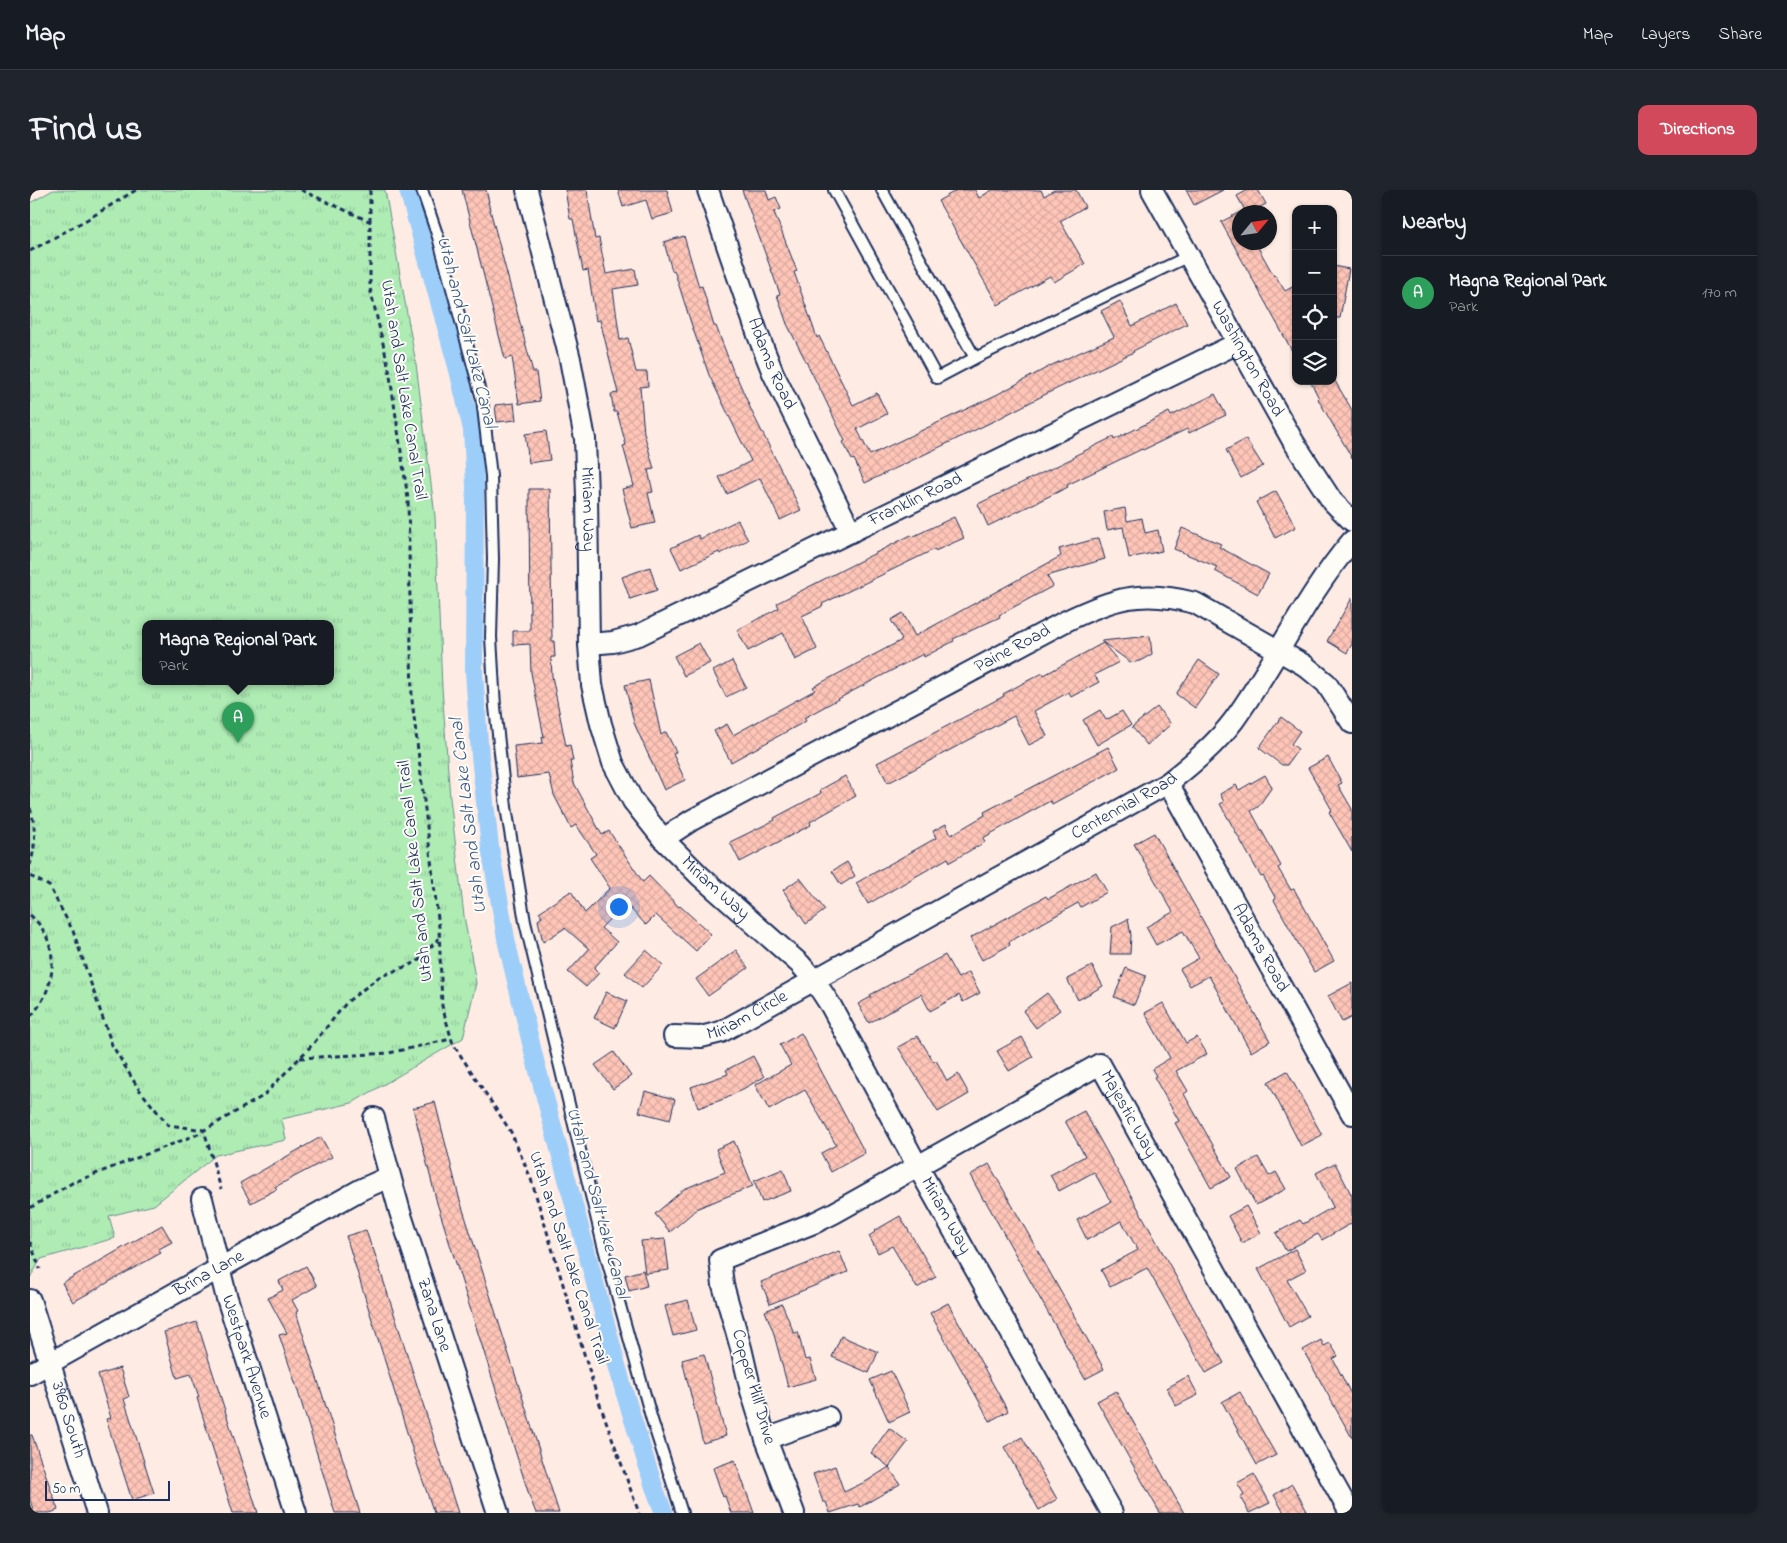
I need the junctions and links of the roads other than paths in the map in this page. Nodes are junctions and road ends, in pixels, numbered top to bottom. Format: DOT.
graph roads {
  1 [pos="422,190"];
  2 [pos="527,190"];
  3 [pos="708,190"];
  4 [pos="834,190"];
  5 [pos="882,190"];
  6 [pos="1152,190"];
  7 [pos="1189,256"];
  8 [pos="1238,343"];
  9 [pos="975,358"];
  10 [pos="1352,521"];
  11 [pos="851,532"];
  12 [pos="1352,541"];
  13 [pos="589,644"];
  14 [pos="1279,651"];
  15 [pos="1352,723"];
  16 [pos="1168,783"];
  17 [pos="663,839"];
  18 [pos="814,980"];
  19 [pos="674,1036"];
  20 [pos="1352,1114"];
  21 [pos="374,1118"];
  22 [pos="918,1167"];
  23 [pos="389,1177"];
  24 [pos="202,1199"];
  25 [pos="720,1260"];
  26 [pos="220,1268"];
  27 [pos="30,1300"];
  28 [pos="49,1363"];
  29 [pos="30,1374"];
  30 [pos="828,1416"];
  31 [pos="766,1439"];
  32 [pos="97,1513"];
  33 [pos="296,1513"];
  34 [pos="498,1513"];
  35 [pos="682,1513"];
  36 [pos="794,1513"];
  37 [pos="1112,1513"];
  38 [pos="1350,1513"];
  1 -- 35 [label="lane"];
  2 -- 13 [label="street, Miriam Way"];
  3 -- 11 [label="street, Adams Road"];
  4 -- 9 [label="lane"];
  5 -- 9 [label="lane"];
  6 -- 7 [label="street, Washington Road"];
  7 -- 8 [label="street, Washington Road"];
  7 -- 9 [label="lane"];
  8 -- 10 [label="street, Washington Road"];
  8 -- 11 [label="street, Franklin Road"];
  11 -- 13 [label="street, Franklin Road"];
  12 -- 14 [label="street, Centennial Road"];
  13 -- 17 [label="street, Miriam Way"];
  14 -- 15 [label="street, Paine Road"];
  14 -- 16 [label="street, Centennial Road"];
  14 -- 17 [label="street, Paine Road"];
  16 -- 18 [label="street, Centennial Road"];
  16 -- 20 [label="street, Adams Road"];
  17 -- 18 [label="street, Miriam Way"];
  18 -- 19 [label="street, Miriam Circle"];
  18 -- 22 [label="street, Miriam Way"];
  21 -- 23 [label="street, Zana Lane"];
  22 -- 25 [label="street, Majestic Way"];
  22 -- 37 [label="street, Miriam Way"];
  22 -- 38 [label="street, Majestic Way"];
  23 -- 26 [label="street, Brina Lane"];
  23 -- 34 [label="street, Zana Lane"];
  24 -- 26 [label="street, Westpark Avenue"];
  25 -- 31 [label="street, Copper Hill Drive"];
  26 -- 28 [label="street, Brina Lane"];
  26 -- 33 [label="street, Westpark Avenue"];
  27 -- 28 [label="street, 3960 South"];
  28 -- 29 [label="street, Brina Lane"];
  28 -- 32 [label="street, 3960 South"];
  30 -- 31 [label="street"];
  31 -- 36 [label="street, Copper Hill Drive"];
}
